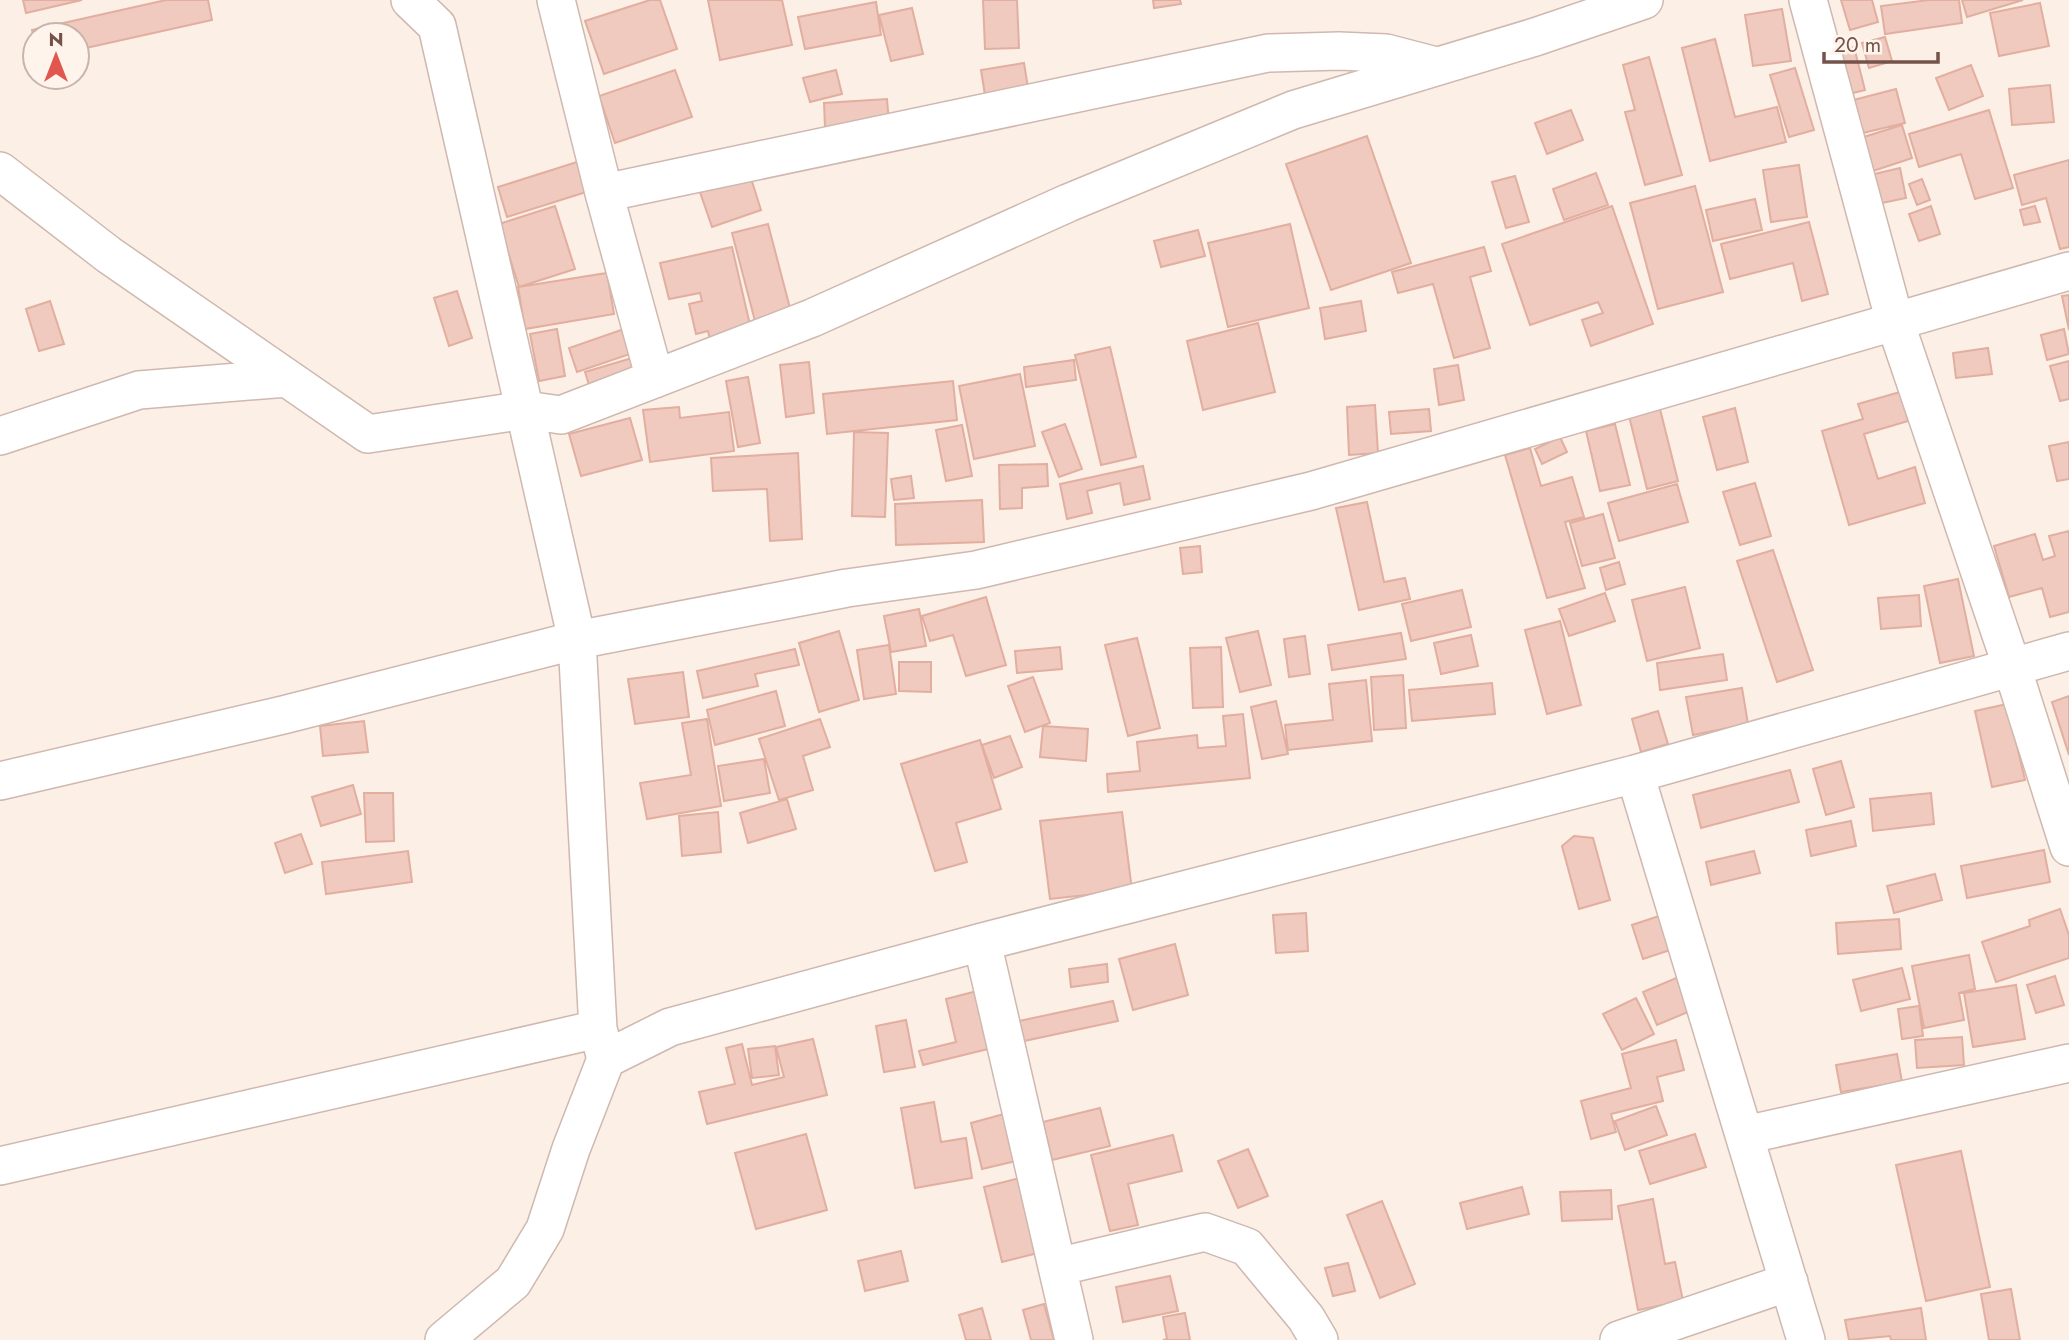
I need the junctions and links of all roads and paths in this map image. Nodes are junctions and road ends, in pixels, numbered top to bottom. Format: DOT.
graph roads {
  1 [pos="410,0"];
  2 [pos="556,0"];
  3 [pos="1644,0"];
  4 [pos="1808,0"];
  5 [pos="1436,66"];
  6 [pos="0,171"];
  7 [pos="604,193"];
  8 [pos="2069,271"];
  9 [pos="1895,322"];
  10 [pos="287,378"];
  11 [pos="655,379"];
  12 [pos="525,410"];
  13 [pos="0,436"];
  14 [pos="577,640"];
  15 [pos="2069,651"];
  16 [pos="2012,667"];
  17 [pos="1635,774"];
  18 [pos="0,781"];
  19 [pos="2069,847"];
  20 [pos="982,942"];
  21 [pos="602,1044"];
  22 [pos="2069,1063"];
  23 [pos="1745,1135"];
  24 [pos="0,1166"];
  25 [pos="1057,1266"];
  26 [pos="1789,1282"];
  27 [pos="444,1340"];
  28 [pos="1074,1340"];
  29 [pos="1319,1340"];
  30 [pos="1619,1340"];
  31 [pos="1807,1340"];
  1 -- 12 [label="street"];
  2 -- 7 [label="street"];
  3 -- 5 [label="street"];
  4 -- 9 [label="street"];
  5 -- 7 [label="street"];
  5 -- 11 [label="street"];
  6 -- 10 [label="street"];
  7 -- 11 [label="street"];
  8 -- 9 [label="street"];
  9 -- 14 [label="street"];
  9 -- 16 [label="street"];
  10 -- 12 [label="street"];
  10 -- 13 [label="street"];
  11 -- 12 [label="street"];
  12 -- 14 [label="street"];
  14 -- 18 [label="street"];
  14 -- 21 [label="street"];
  15 -- 16 [label="street"];
  16 -- 17 [label="street"];
  16 -- 19 [label="street"];
  17 -- 20 [label="street"];
  17 -- 23 [label="street"];
  20 -- 21 [label="street"];
  20 -- 25 [label="street"];
  21 -- 24 [label="street"];
  21 -- 27 [label="street"];
  22 -- 23 [label="street"];
  23 -- 26 [label="street"];
  25 -- 28 [label="street"];
  25 -- 29 [label="street"];
  26 -- 30 [label="street"];
  26 -- 31 [label="street"];
}
